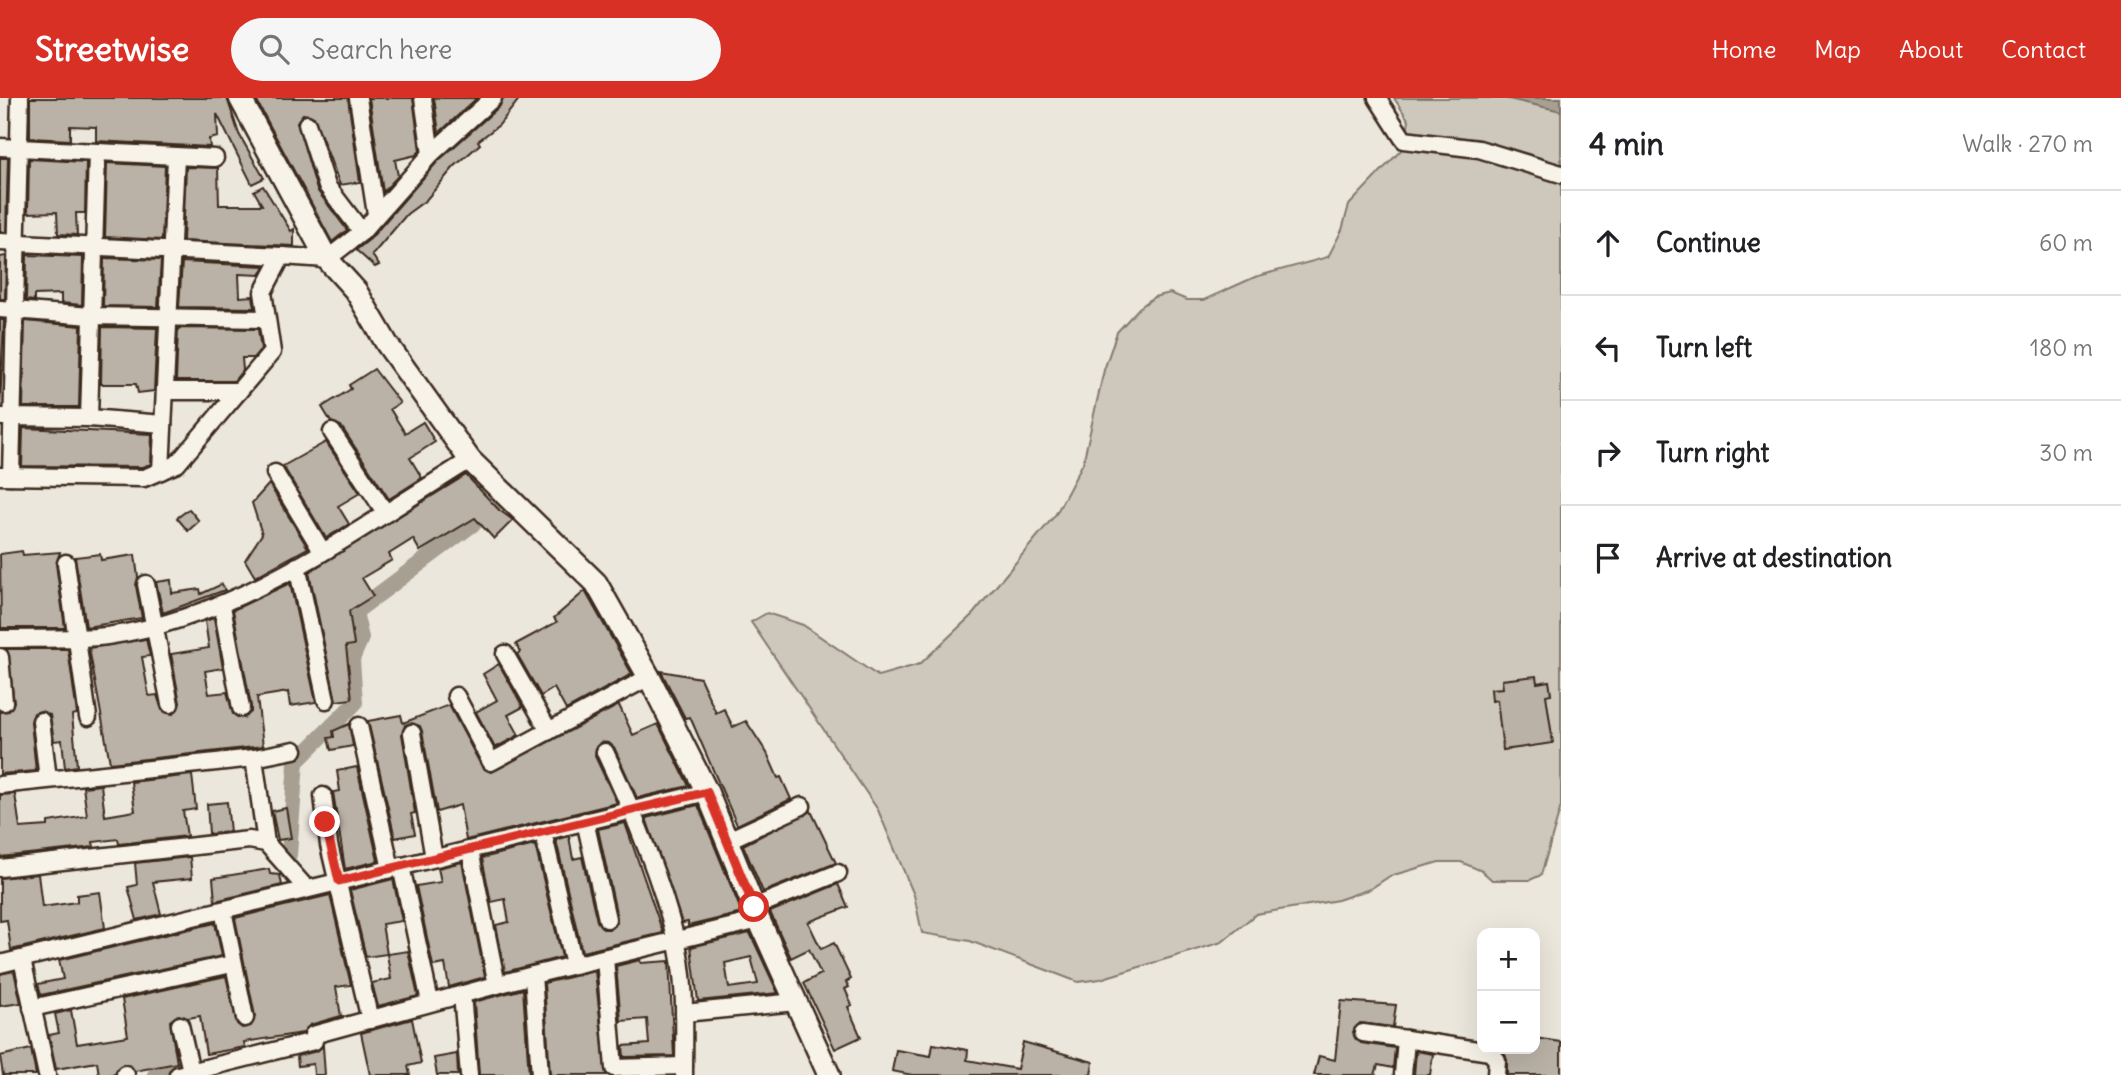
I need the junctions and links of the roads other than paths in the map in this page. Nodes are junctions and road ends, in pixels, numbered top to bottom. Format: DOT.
graph roads {
  1 [pos="20,98"];
  2 [pos="240,98"];
  3 [pos="358,98"];
  4 [pos="423,98"];
  5 [pos="493,98"];
  6 [pos="1377,98"];
  7 [pos="307,124"];
  8 [pos="0,147"];
  9 [pos="18,148"];
  10 [pos="97,152"];
  11 [pos="431,154"];
  12 [pos="176,158"];
  13 [pos="215,158"];
  14 [pos="1561,174"];
  15 [pos="376,214"];
  16 [pos="362,232"];
  17 [pos="0,242"];
  18 [pos="17,243"];
  19 [pos="94,247"];
  20 [pos="172,250"];
  21 [pos="282,256"];
  22 [pos="327,259"];
  23 [pos="8,310"];
  24 [pos="92,316"];
  25 [pos="169,318"];
  26 [pos="266,319"];
  27 [pos="6,370"];
  28 [pos="165,391"];
  29 [pos="239,391"];
  30 [pos="5,418"];
  31 [pos="89,418"];
  32 [pos="163,424"];
  33 [pos="332,432"];
  34 [pos="470,460"];
  35 [pos="161,471"];
  36 [pos="275,472"];
  37 [pos="6,476"];
  38 [pos="385,513"];
  39 [pos="322,551"];
  40 [pos="66,563"];
  41 [pos="297,566"];
  42 [pos="146,584"];
  43 [pos="222,606"];
  44 [pos="155,625"];
  45 [pos="75,636"];
  46 [pos="0,639"];
  47 [pos="505,654"];
  48 [pos="0,657"];
  49 [pos="649,677"];
  50 [pos="456,695"];
  51 [pos="326,700"];
  52 [pos="4,702"];
  53 [pos="170,704"];
  54 [pos="241,708"];
  55 [pos="88,716"];
  56 [pos="41,721"];
  57 [pos="359,726"];
  58 [pos="549,731"];
  59 [pos="412,733"];
  60 [pos="294,750"];
  61 [pos="605,752"];
  62 [pos="254,758"];
  63 [pos="48,779"];
  64 [pos="0,785"];
  65 [pos="707,792"];
  66 [pos="323,796"];
  67 [pos="802,806"];
  68 [pos="633,810"];
  69 [pos="585,821"];
  70 [pos="543,832"];
  71 [pos="726,841"];
  72 [pos="266,843"];
  73 [pos="470,849"];
  74 [pos="434,858"];
  75 [pos="0,868"];
  76 [pos="396,868"];
  77 [pos="838,873"];
  78 [pos="339,881"];
  79 [pos="307,889"];
  80 [pos="223,910"];
  81 [pos="757,913"];
  82 [pos="607,919"];
  83 [pos="676,938"];
  84 [pos="606,958"];
  85 [pos="22,959"];
  86 [pos="0,964"];
  87 [pos="232,964"];
  88 [pos="574,964"];
  89 [pos="533,975"];
  90 [pos="497,985"];
  91 [pos="462,993"];
  92 [pos="430,1002"];
  93 [pos="796,1002"];
  94 [pos="32,1008"];
  95 [pos="684,1013"];
  96 [pos="244,1018"];
  97 [pos="370,1020"];
  98 [pos="180,1025"];
  99 [pos="1363,1033"];
  100 [pos="1406,1039"];
  101 [pos="187,1070"];
  102 [pos="684,1071"];
  103 [pos="47,1075"];
  104 [pos="469,1075"];
  105 [pos="540,1075"];
  106 [pos="829,1075"];
  107 [pos="1403,1075"];
  108 [pos="1496,1075"];
  1 -- 9 [label="street"];
  2 -- 22 [label="street"];
  3 -- 15 [label="street"];
  4 -- 11 [label="street"];
  5 -- 11 [label="street"];
  6 -- 14 [label="street"];
  7 -- 16 [label="street"];
  8 -- 9 [label="street"];
  9 -- 10 [label="street"];
  9 -- 18 [label="street"];
  10 -- 12 [label="street"];
  10 -- 19 [label="street"];
  11 -- 15 [label="street"];
  12 -- 13 [label="street"];
  12 -- 20 [label="street"];
  15 -- 16 [label="street"];
  16 -- 22 [label="street"];
  17 -- 18 [label="street"];
  18 -- 19 [label="street"];
  18 -- 23 [label="street"];
  19 -- 20 [label="street"];
  19 -- 24 [label="street"];
  20 -- 21 [label="street"];
  20 -- 25 [label="street"];
  21 -- 22 [label="street"];
  21 -- 26 [label="street"];
  22 -- 34 [label="street"];
  23 -- 24 [label="street"];
  23 -- 27 [label="street"];
  24 -- 25 [label="street"];
  24 -- 31 [label="street"];
  25 -- 26 [label="street"];
  25 -- 28 [label="street"];
  26 -- 29 [label="street"];
  27 -- 30 [label="street"];
  28 -- 29 [label="street"];
  28 -- 32 [label="street"];
  29 -- 35 [label="street"];
  30 -- 31 [label="street"];
  30 -- 37 [label="street"];
  31 -- 32 [label="street"];
  32 -- 35 [label="street"];
  33 -- 38 [label="street"];
  34 -- 38 [label="street"];
  34 -- 49 [label="street"];
  35 -- 37 [label="street"];
  36 -- 39 [label="street"];
  38 -- 39 [label="street"];
  39 -- 41 [label="street"];
  40 -- 45 [label="street"];
  41 -- 43 [label="street"];
  41 -- 51 [label="street"];
  42 -- 44 [label="street"];
  43 -- 44 [label="street"];
  43 -- 54 [label="street"];
  44 -- 45 [label="street"];
  44 -- 53 [label="street"];
  45 -- 46 [label="street"];
  45 -- 55 [label="street"];
  47 -- 58 [label="street"];
  48 -- 52 [label="street"];
  49 -- 58 [label="street"];
  49 -- 65 [label="street"];
  50 -- 58 [label="street"];
  56 -- 63 [label="street"];
  57 -- 76 [label="street"];
  59 -- 74 [label="street"];
  60 -- 62 [label="street"];
  61 -- 68 [label="street"];
  62 -- 63 [label="street"];
  62 -- 72 [label="street"];
  63 -- 64 [label="street"];
  65 -- 68 [label="street"];
  65 -- 71 [label="street"];
  66 -- 78 [label="street"];
  67 -- 71 [label="street"];
  68 -- 69 [label="street"];
  68 -- 83 [label="street"];
  69 -- 70 [label="street"];
  69 -- 82 [label="street"];
  70 -- 73 [label="street"];
  70 -- 88 [label="street"];
  71 -- 81 [label="street"];
  72 -- 75 [label="street"];
  72 -- 79 [label="street"];
  73 -- 74 [label="street"];
  73 -- 90 [label="street"];
  74 -- 76 [label="street"];
  76 -- 78 [label="street"];
  76 -- 92 [label="street"];
  77 -- 81 [label="street"];
  78 -- 79 [label="street"];
  78 -- 97 [label="street"];
  79 -- 80 [label="street"];
  80 -- 85 [label="street"];
  80 -- 87 [label="street"];
  81 -- 83 [label="street"];
  81 -- 93 [label="street"];
  83 -- 84 [label="street"];
  83 -- 95 [label="street"];
  84 -- 88 [label="street"];
  84 -- 102 [label="street"];
  85 -- 86 [label="street"];
  85 -- 94 [label="street"];
  87 -- 94 [label="street"];
  87 -- 96 [label="street"];
  88 -- 89 [label="street"];
  89 -- 90 [label="street"];
  89 -- 105 [label="street"];
  90 -- 91 [label="street"];
  91 -- 92 [label="street"];
  91 -- 104 [label="street"];
  92 -- 97 [label="street"];
  93 -- 95 [label="street"];
  93 -- 106 [label="street"];
  94 -- 103 [label="street"];
  95 -- 102 [label="street"];
  97 -- 101 [label="street"];
  98 -- 101 [label="street"];
  99 -- 100 [label="street"];
  100 -- 107 [label="street"];
  100 -- 108 [label="street"];
}
